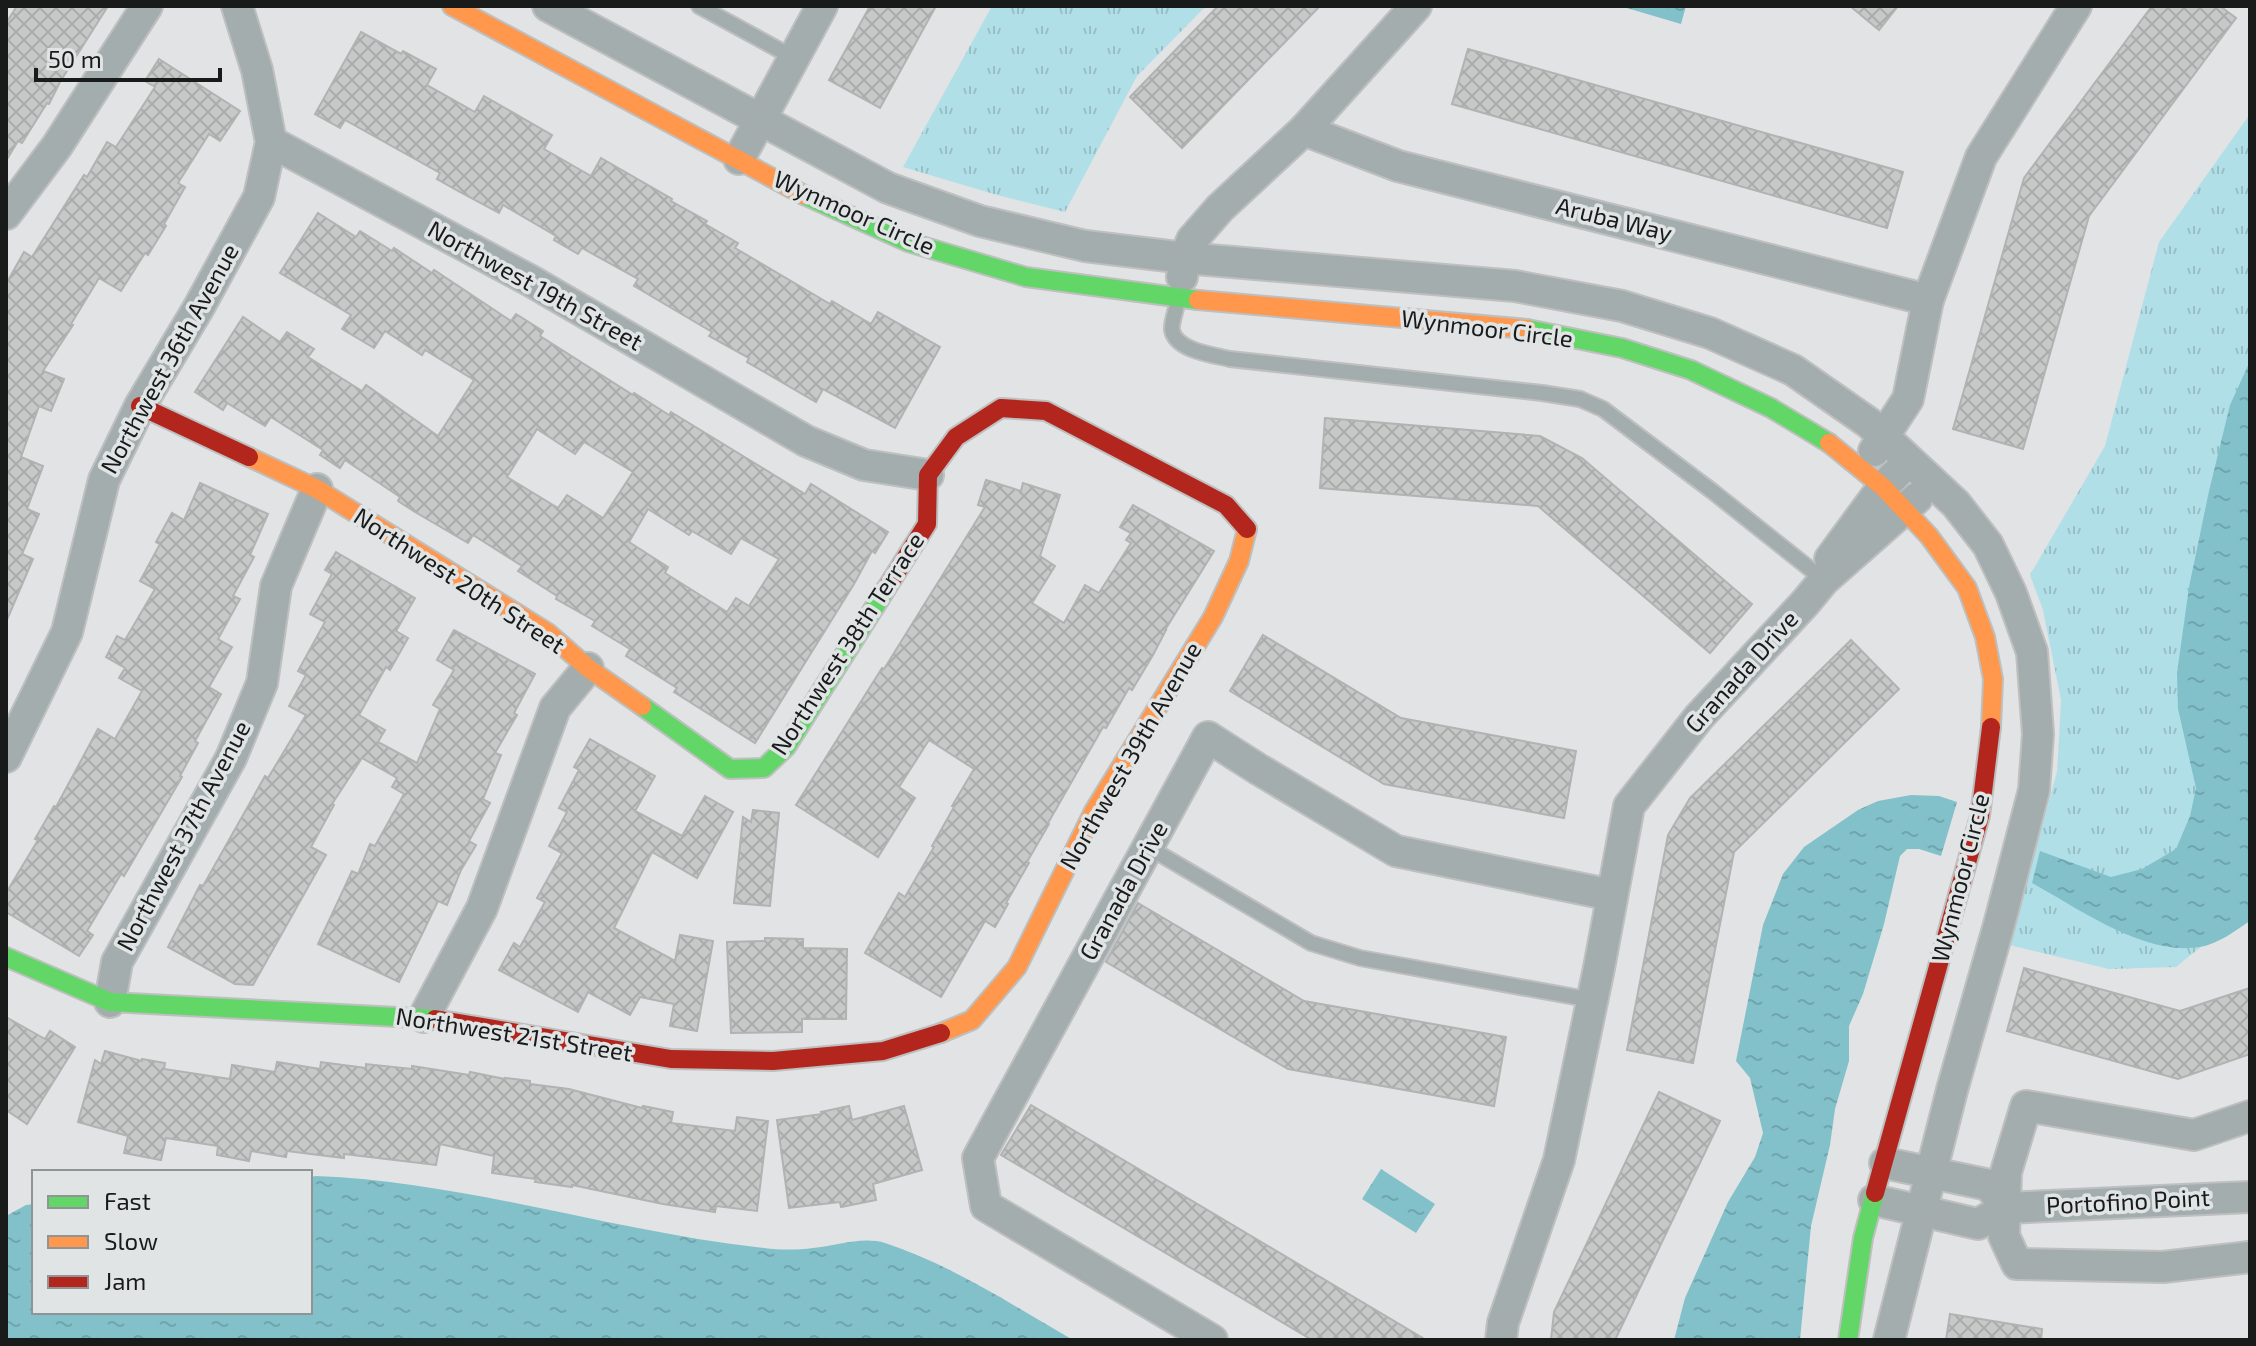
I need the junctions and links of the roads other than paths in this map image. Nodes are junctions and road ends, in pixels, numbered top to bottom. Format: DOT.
graph roads {
  1 [pos="147,6"];
  2 [pos="237,6"];
  3 [pos="452,6"];
  4 [pos="548,6"];
  5 [pos="699,6"];
  6 [pos="822,6"];
  7 [pos="1416,6"];
  8 [pos="2076,6"];
  9 [pos="794,58"];
  10 [pos="760,121"];
  11 [pos="1304,130"];
  12 [pos="271,142"];
  13 [pos="739,159"];
  14 [pos="6,214"];
  15 [pos="1185,258"];
  16 [pos="1178,298"];
  17 [pos="1928,300"];
  18 [pos="140,406"];
  19 [pos="1885,436"];
  20 [pos="1910,459"];
  21 [pos="928,475"];
  22 [pos="1871,478"];
  23 [pos="1933,481"];
  24 [pos="317,489"];
  25 [pos="1906,510"];
  26 [pos="1824,580"];
  27 [pos="588,668"];
  28 [pos="6,757"];
  29 [pos="764,768"];
  30 [pos="1148,847"];
  31 [pos="1612,895"];
  32 [pos="6,957"];
  33 [pos="1592,1000"];
  34 [pos="110,1002"];
  35 [pos="424,1017"];
  36 [pos="933,1036"];
  37 [pos="2250,1116"];
  38 [pos="1885,1163"];
  39 [pos="1931,1174"];
  40 [pos="2250,1197"];
  41 [pos="1874,1200"];
  42 [pos="2006,1208"];
  43 [pos="1921,1211"];
  44 [pos="2250,1257"];
  45 [pos="1212,1340"];
  46 [pos="1501,1340"];
  47 [pos="1848,1340"];
  48 [pos="1889,1340"];
  1 -- 14 [label="street"];
  2 -- 12 [label="street"];
  3 -- 13 [label="street, Wynmoor Circle"];
  4 -- 10 [label="street, Wynmoor Circle"];
  5 -- 9 [label="lane"];
  6 -- 9 [label="street"];
  7 -- 11 [label="street"];
  8 -- 17 [label="street"];
  9 -- 10 [label="street"];
  10 -- 13 [label="street"];
  10 -- 15 [label="street, Wynmoor Circle"];
  11 -- 15 [label="street"];
  11 -- 17 [label="street, Aruba Way"];
  12 -- 18 [label="street, Northwest 36th Avenue"];
  12 -- 21 [label="street, Northwest 19th Street"];
  13 -- 16 [label="street, Wynmoor Circle"];
  15 -- 16 [label="street"];
  15 -- 19 [label="street, Wynmoor Circle"];
  16 -- 22 [label="street, Wynmoor Circle"];
  16 -- 26 [label="lane"];
  17 -- 19 [label="street"];
  18 -- 24 [label="street, Northwest 20th Street"];
  18 -- 28 [label="street, Northwest 36th Avenue"];
  19 -- 20 [label="street, Wynmoor Circle"];
  19 -- 22 [label="street"];
  20 -- 22 [label="street, Granada Drive"];
  20 -- 23 [label="street, Wynmoor Circle"];
  21 -- 29 [label="street, Northwest 38th Terrace"];
  21 -- 36 [label="street, Northwest 39th Avenue"];
  22 -- 25 [label="street, Wynmoor Circle"];
  22 -- 26 [label="street, Granada Drive"];
  23 -- 25 [label="street, Granada Drive"];
  23 -- 39 [label="street, Wynmoor Circle"];
  24 -- 27 [label="street, Northwest 20th Street"];
  24 -- 34 [label="street, Northwest 37th Avenue"];
  25 -- 26 [label="street, Granada Drive"];
  25 -- 38 [label="street, Wynmoor Circle"];
  26 -- 31 [label="street, Granada Drive"];
  27 -- 29 [label="street, Northwest 20th Street"];
  27 -- 35 [label="street"];
  30 -- 31 [label="street, Granada Drive"];
  30 -- 33 [label="lane"];
  30 -- 45 [label="street, Granada Drive"];
  31 -- 33 [label="street, Granada Drive"];
  32 -- 34 [label="street, Northwest 21st Street"];
  33 -- 46 [label="street, Granada Drive"];
  34 -- 35 [label="street, Northwest 21st Street"];
  35 -- 36 [label="street, Northwest 21st Street"];
  37 -- 42 [label="street"];
  38 -- 39 [label="street"];
  38 -- 41 [label="street, Wynmoor Circle"];
  39 -- 42 [label="street"];
  39 -- 43 [label="street, Wynmoor Circle"];
  40 -- 42 [label="street, Portofino Point"];
  41 -- 43 [label="street, Portofino Point"];
  41 -- 47 [label="street, Wynmoor Circle"];
  42 -- 43 [label="street, Portofino Point"];
  42 -- 44 [label="street"];
  43 -- 48 [label="street, Wynmoor Circle"];
}
